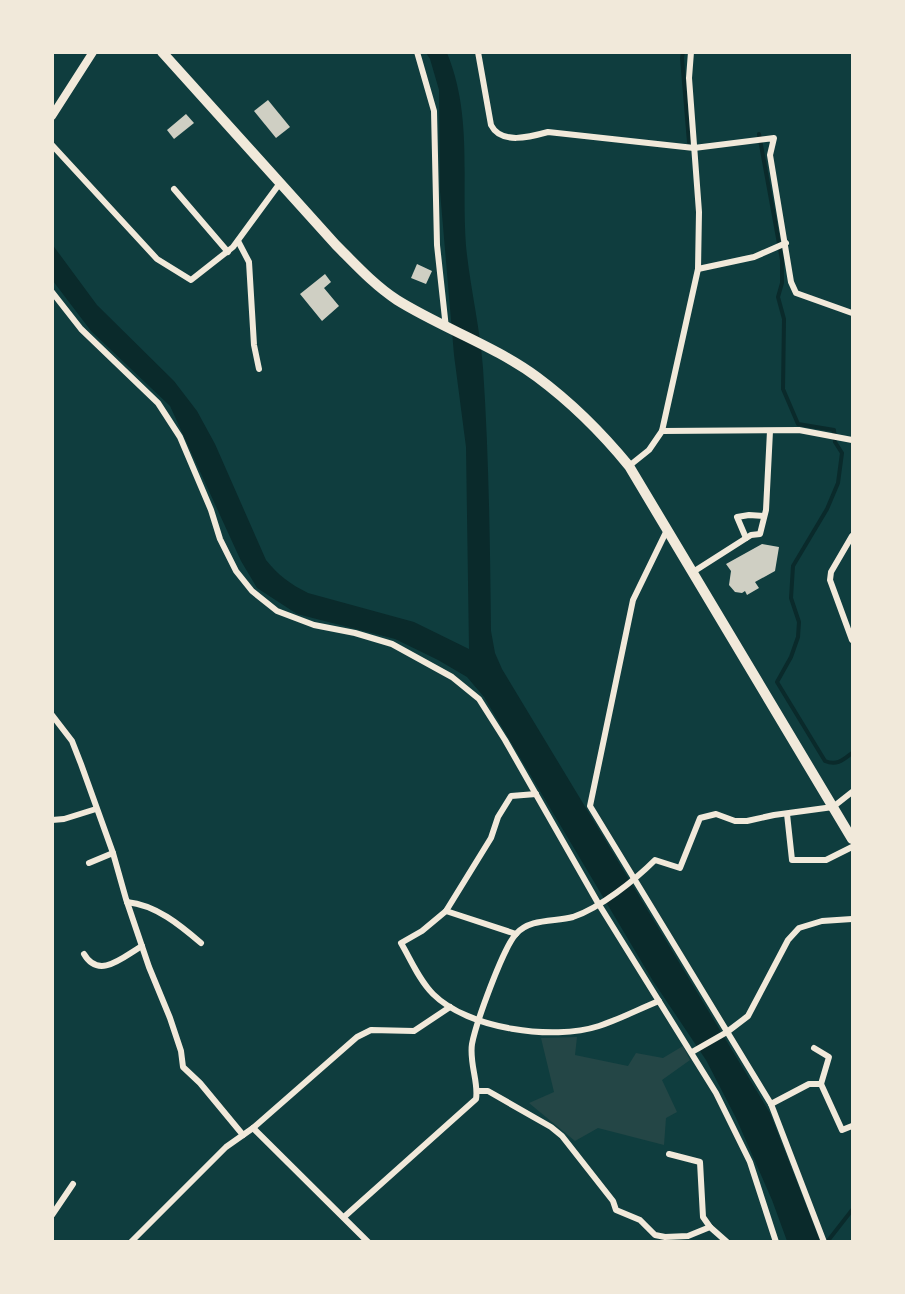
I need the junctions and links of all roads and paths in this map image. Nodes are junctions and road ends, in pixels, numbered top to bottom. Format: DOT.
graph roads {
  1 [pos="93,52"];
  2 [pos="162,52"];
  3 [pos="417,52"];
  4 [pos="478,52"];
  5 [pos="691,52"];
  6 [pos="52,116"];
  7 [pos="52,145"];
  8 [pos="694,148"];
  9 [pos="280,183"];
  10 [pos="174,189"];
  11 [pos="238,241"];
  12 [pos="786,243"];
  13 [pos="228,252"];
  14 [pos="698,269"];
  15 [pos="52,292"];
  16 [pos="852,314"];
  17 [pos="446,328"];
  18 [pos="259,369"];
  19 [pos="662,431"];
  20 [pos="770,431"];
  21 [pos="852,440"];
  22 [pos="629,466"];
  23 [pos="764,516"];
  24 [pos="668,529"];
  25 [pos="852,536"];
  26 [pos="746,538"];
  27 [pos="693,572"];
  28 [pos="851,630"];
  29 [pos="852,640"];
  30 [pos="52,715"];
  31 [pos="852,792"];
  32 [pos="536,794"];
  33 [pos="833,807"];
  34 [pos="96,809"];
  35 [pos="787,814"];
  36 [pos="52,820"];
  37 [pos="852,839"];
  38 [pos="852,846"];
  39 [pos="113,853"];
  40 [pos="89,863"];
  41 [pos="635,880"];
  42 [pos="127,902"];
  43 [pos="598,903"];
  44 [pos="446,911"];
  45 [pos="852,919"];
  46 [pos="516,933"];
  47 [pos="201,943"];
  48 [pos="142,946"];
  49 [pos="84,954"];
  50 [pos="659,1001"];
  51 [pos="450,1007"];
  52 [pos="480,1020"];
  53 [pos="727,1032"];
  54 [pos="814,1048"];
  55 [pos="692,1052"];
  56 [pos="820,1084"];
  57 [pos="477,1091"];
  58 [pos="771,1104"];
  59 [pos="852,1126"];
  60 [pos="253,1128"];
  61 [pos="243,1135"];
  62 [pos="669,1154"];
  63 [pos="73,1184"];
  64 [pos="52,1215"];
  65 [pos="344,1217"];
  66 [pos="710,1227"];
  67 [pos="131,1242"];
  68 [pos="368,1242"];
  69 [pos="727,1242"];
  70 [pos="776,1242"];
  71 [pos="824,1242"];
  1 -- 6 [label="street"];
  2 -- 9 [label="main road"];
  3 -- 17 [label="street"];
  4 -- 8 [label="street"];
  5 -- 8 [label="street"];
  7 -- 13 [label="street"];
  8 -- 12 [label="street"];
  8 -- 14 [label="street"];
  9 -- 11 [label="street"];
  9 -- 17 [label="main road"];
  10 -- 13 [label="street"];
  11 -- 13 [label="street"];
  11 -- 18 [label="street"];
  12 -- 14 [label="street"];
  12 -- 16 [label="street"];
  14 -- 19 [label="street"];
  15 -- 32 [label="street"];
  17 -- 22 [label="main road"];
  19 -- 20 [label="street"];
  19 -- 22 [label="street"];
  20 -- 21 [label="street"];
  20 -- 23 [label="street"];
  22 -- 24 [label="main road"];
  23 -- 26 [label="street"];
  23 -- 26 [label="street"];
  24 -- 27 [label="main road"];
  24 -- 41 [label="street"];
  25 -- 28 [label="street"];
  26 -- 27 [label="street"];
  27 -- 33 [label="main road"];
  28 -- 29 [label="street"];
  30 -- 34 [label="street"];
  31 -- 33 [label="street"];
  32 -- 43 [label="street"];
  32 -- 44 [label="street"];
  33 -- 35 [label="street"];
  33 -- 37 [label="main road"];
  34 -- 36 [label="street"];
  34 -- 39 [label="street"];
  35 -- 38 [label="street"];
  35 -- 41 [label="street"];
  39 -- 40 [label="street"];
  39 -- 42 [label="street"];
  41 -- 43 [label="street"];
  41 -- 53 [label="street"];
  42 -- 47 [label="street"];
  42 -- 48 [label="street"];
  43 -- 46 [label="street"];
  43 -- 50 [label="street"];
  44 -- 46 [label="street"];
  44 -- 51 [label="street"];
  45 -- 53 [label="street"];
  46 -- 52 [label="street"];
  48 -- 49 [label="street"];
  48 -- 61 [label="street"];
  50 -- 52 [label="street"];
  50 -- 55 [label="street"];
  51 -- 52 [label="street"];
  51 -- 60 [label="street"];
  52 -- 57 [label="street"];
  53 -- 55 [label="street"];
  53 -- 58 [label="street"];
  54 -- 56 [label="street"];
  55 -- 70 [label="street"];
  56 -- 58 [label="street"];
  56 -- 59 [label="street"];
  57 -- 65 [label="street"];
  57 -- 66 [label="street"];
  58 -- 71 [label="street"];
  60 -- 61 [label="street"];
  60 -- 65 [label="street"];
  61 -- 67 [label="street"];
  62 -- 66 [label="street"];
  63 -- 64 [label="street"];
  65 -- 68 [label="street"];
  66 -- 69 [label="street"];
}
